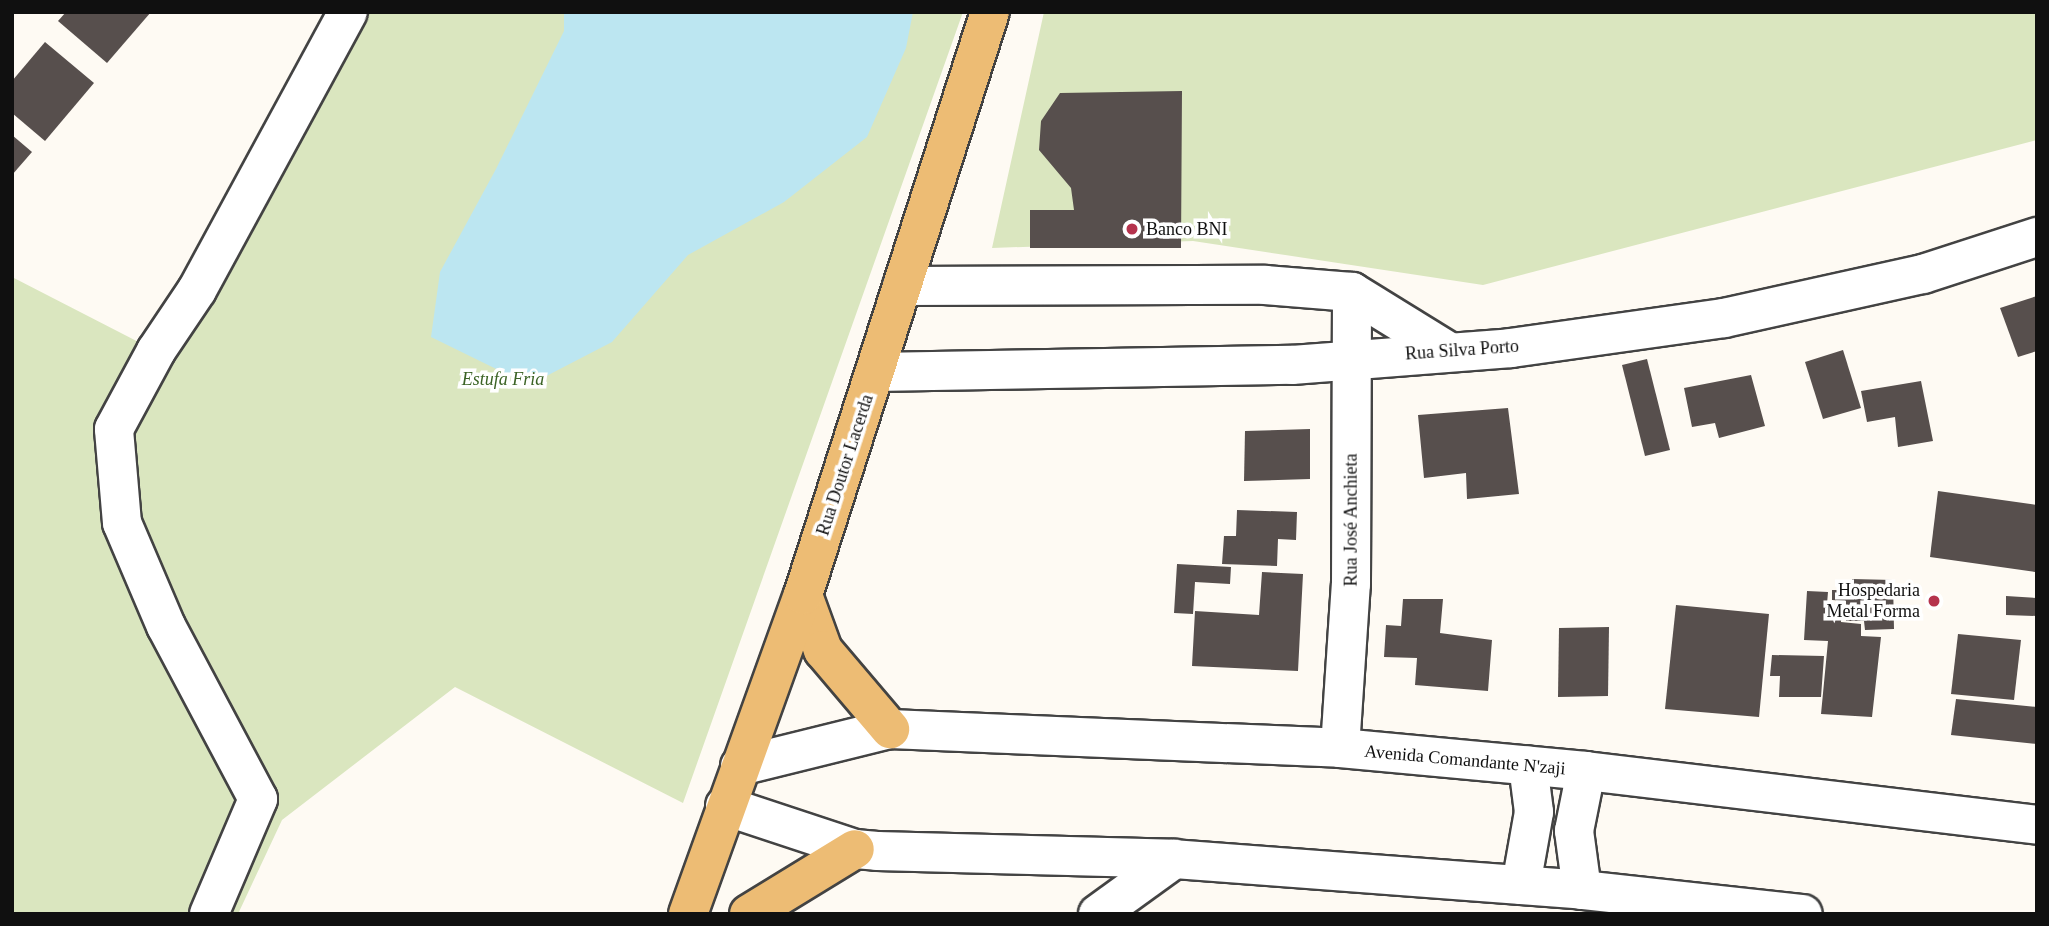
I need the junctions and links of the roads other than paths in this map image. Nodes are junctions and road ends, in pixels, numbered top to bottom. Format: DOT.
graph roads {
  1 [pos="348,12"];
  2 [pos="990,12"];
  3 [pos="2037,237"];
  4 [pos="902,286"];
  5 [pos="1352,292"];
  6 [pos="1447,350"];
  7 [pos="1351,360"];
  8 [pos="875,372"];
  9 [pos="803,595"];
  10 [pos="891,729"];
  11 [pos="1340,748"];
  12 [pos="1528,765"];
  13 [pos="740,766"];
  14 [pos="1586,771"];
  15 [pos="725,806"];
  16 [pos="2037,825"];
  17 [pos="855,849"];
  18 [pos="1174,859"];
  19 [pos="1521,885"];
  20 [pos="1582,890"];
  21 [pos="209,914"];
  22 [pos="688,914"];
  23 [pos="748,914"];
  24 [pos="1098,914"];
  25 [pos="1803,914"];
  1 -- 21 [label="street"];
  2 -- 4 [label="main road, Rua Doutor Lacerda"];
  3 -- 6 [label="street, Rua Silva Porto"];
  4 -- 5 [label="street"];
  4 -- 8 [label="main road, Rua Doutor Lacerda"];
  5 -- 6 [label="street"];
  5 -- 7 [label="street, Rua José Anchieta"];
  6 -- 7 [label="street, Rua Silva Porto"];
  7 -- 8 [label="street, Rua Silva Porto"];
  7 -- 11 [label="street, Rua José Anchieta"];
  8 -- 9 [label="main road, Rua Doutor Lacerda"];
  9 -- 10 [label="main road"];
  9 -- 13 [label="main road, Rua Doutor Lacerda"];
  10 -- 11 [label="street, Avenida Comandante N'zaji"];
  10 -- 13 [label="street, Avenida Comandante N'zaji"];
  11 -- 12 [label="street, Avenida Comandante N'zaji"];
  12 -- 14 [label="street, Avenida Comandante N'zaji"];
  12 -- 19 [label="street"];
  13 -- 15 [label="main road, Rua Doutor Lacerda"];
  14 -- 16 [label="street, Avenida Comandante N'zaji"];
  14 -- 20 [label="street"];
  15 -- 17 [label="street"];
  15 -- 22 [label="main road, Rua Doutor Lacerda"];
  17 -- 18 [label="street"];
  17 -- 23 [label="main road"];
  18 -- 19 [label="street"];
  18 -- 24 [label="street"];
  19 -- 20 [label="street"];
  20 -- 25 [label="street"];
}
